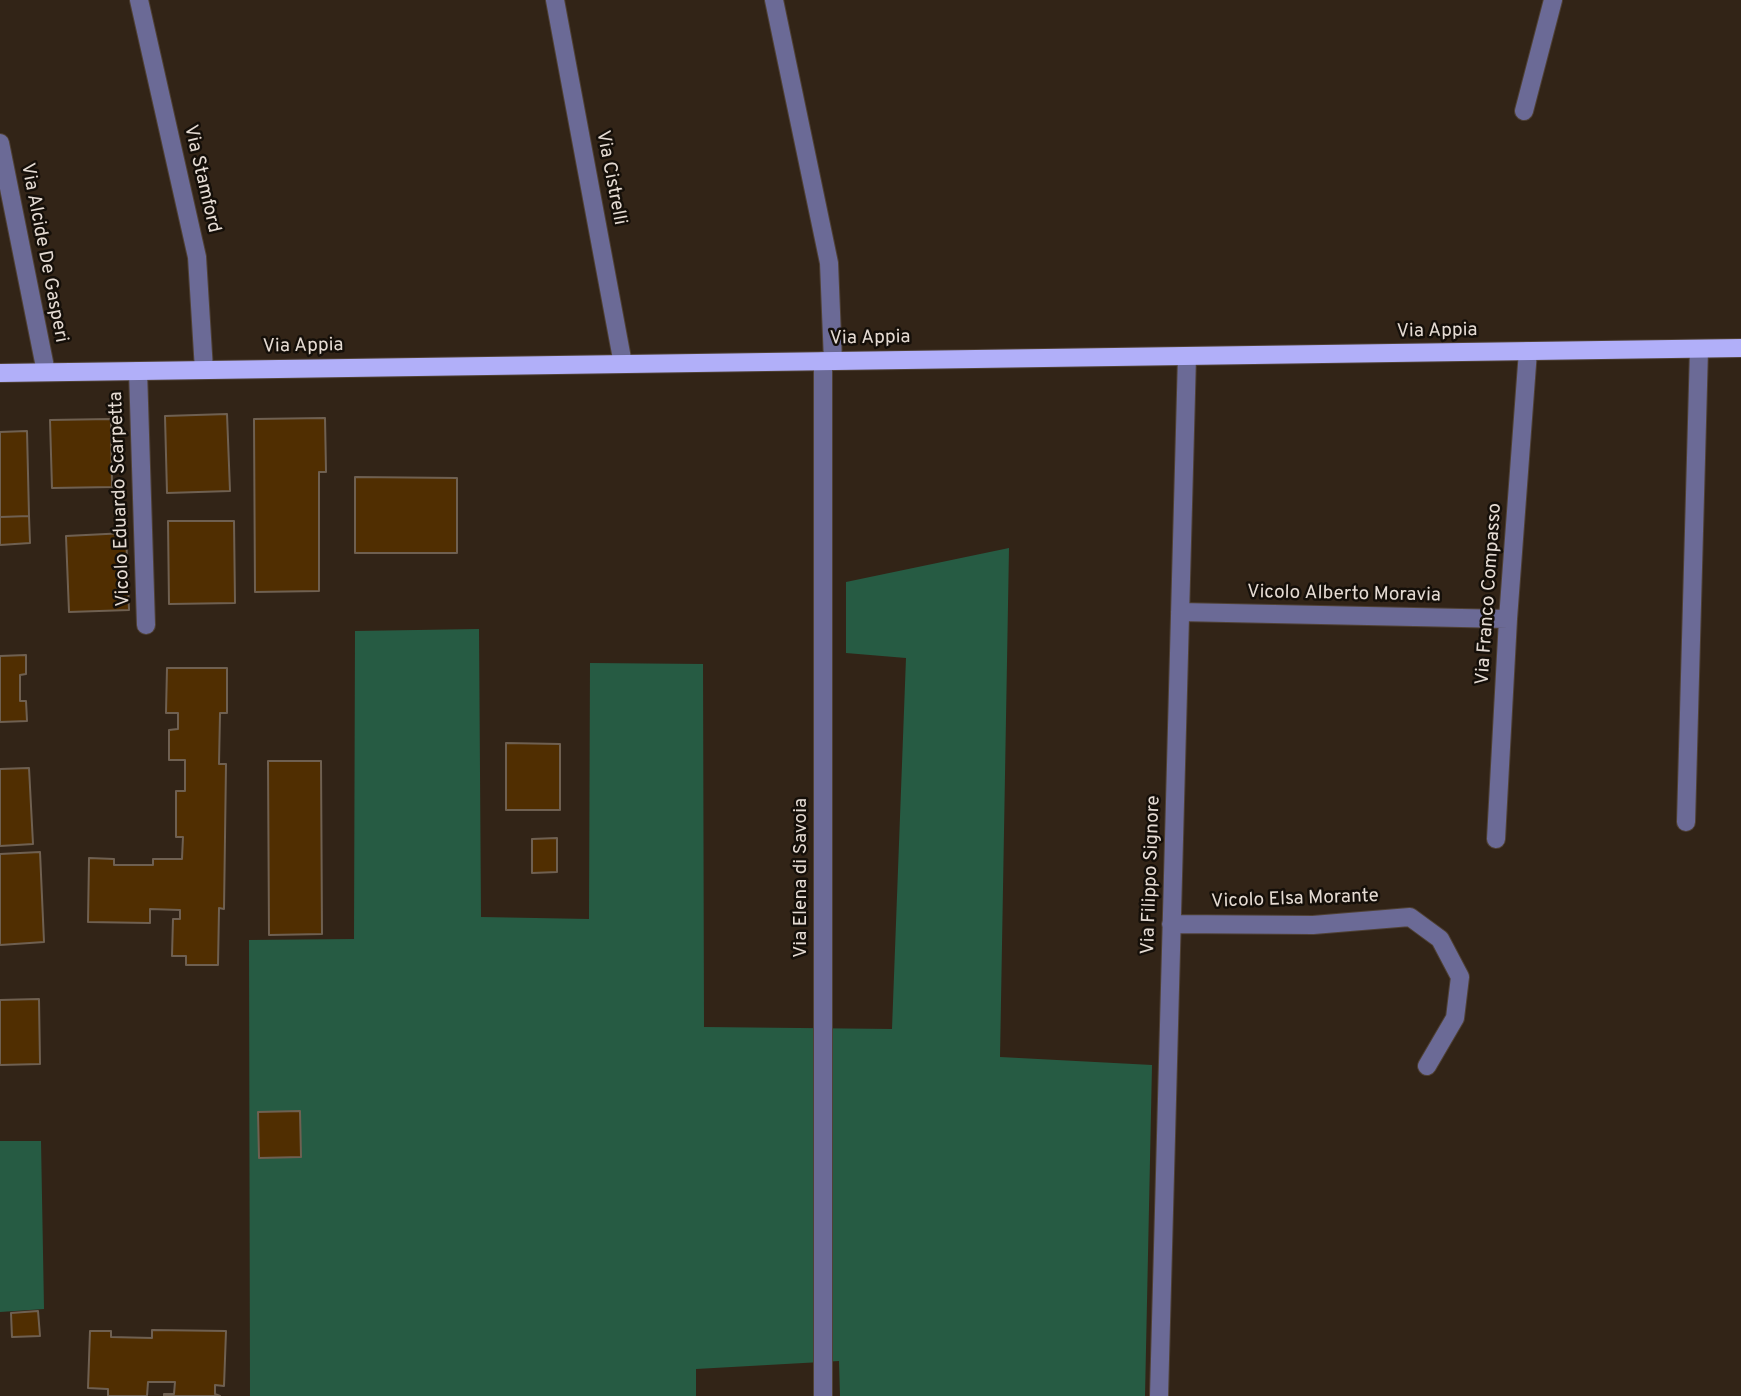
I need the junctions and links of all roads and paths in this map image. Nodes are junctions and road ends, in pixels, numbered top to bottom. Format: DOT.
graph roads {
  1 [pos="139,0"];
  2 [pos="555,0"];
  3 [pos="774,0"];
  4 [pos="1553,0"];
  5 [pos="1524,111"];
  6 [pos="0,143"];
  7 [pos="1741,348"];
  8 [pos="1699,349"];
  9 [pos="1528,351"];
  10 [pos="1186,356"];
  11 [pos="828,361"];
  12 [pos="623,364"];
  13 [pos="204,370"];
  14 [pos="138,371"];
  15 [pos="46,372"];
  16 [pos="0,373"];
  17 [pos="1180,612"];
  18 [pos="1508,620"];
  19 [pos="146,625"];
  20 [pos="1686,822"];
  21 [pos="1496,839"];
  22 [pos="1171,923"];
  23 [pos="1427,1066"];
  24 [pos="823,1396"];
  25 [pos="1159,1396"];
  1 -- 13 [label="street, Via Stamford"];
  2 -- 12 [label="street, Via Cistrelli"];
  3 -- 11 [label="street, Via Elena di Savoia"];
  4 -- 5 [label="street"];
  6 -- 15 [label="street, Via Alcide De Gasperi"];
  7 -- 8 [label="main road, Via Appia"];
  8 -- 9 [label="main road, Via Appia"];
  8 -- 20 [label="street"];
  9 -- 10 [label="main road, Via Appia"];
  9 -- 18 [label="street, Via Franco Compasso"];
  10 -- 11 [label="main road, Via Appia"];
  10 -- 17 [label="street, Via Filippo Signore"];
  11 -- 12 [label="main road, Via Appia"];
  11 -- 24 [label="street, Via Elena di Savoia"];
  12 -- 13 [label="main road, Via Appia"];
  13 -- 14 [label="main road, Via Appia"];
  14 -- 15 [label="main road, Via Appia"];
  14 -- 19 [label="street, Vicolo Eduardo Scarpetta"];
  15 -- 16 [label="main road, Via Appia"];
  17 -- 18 [label="street, Vicolo Alberto Moravia"];
  17 -- 22 [label="street, Via Filippo Signore"];
  18 -- 21 [label="street, Via Franco Compasso"];
  22 -- 23 [label="street, Vicolo Elsa Morante"];
  22 -- 25 [label="street, Via Filippo Signore"];
}
